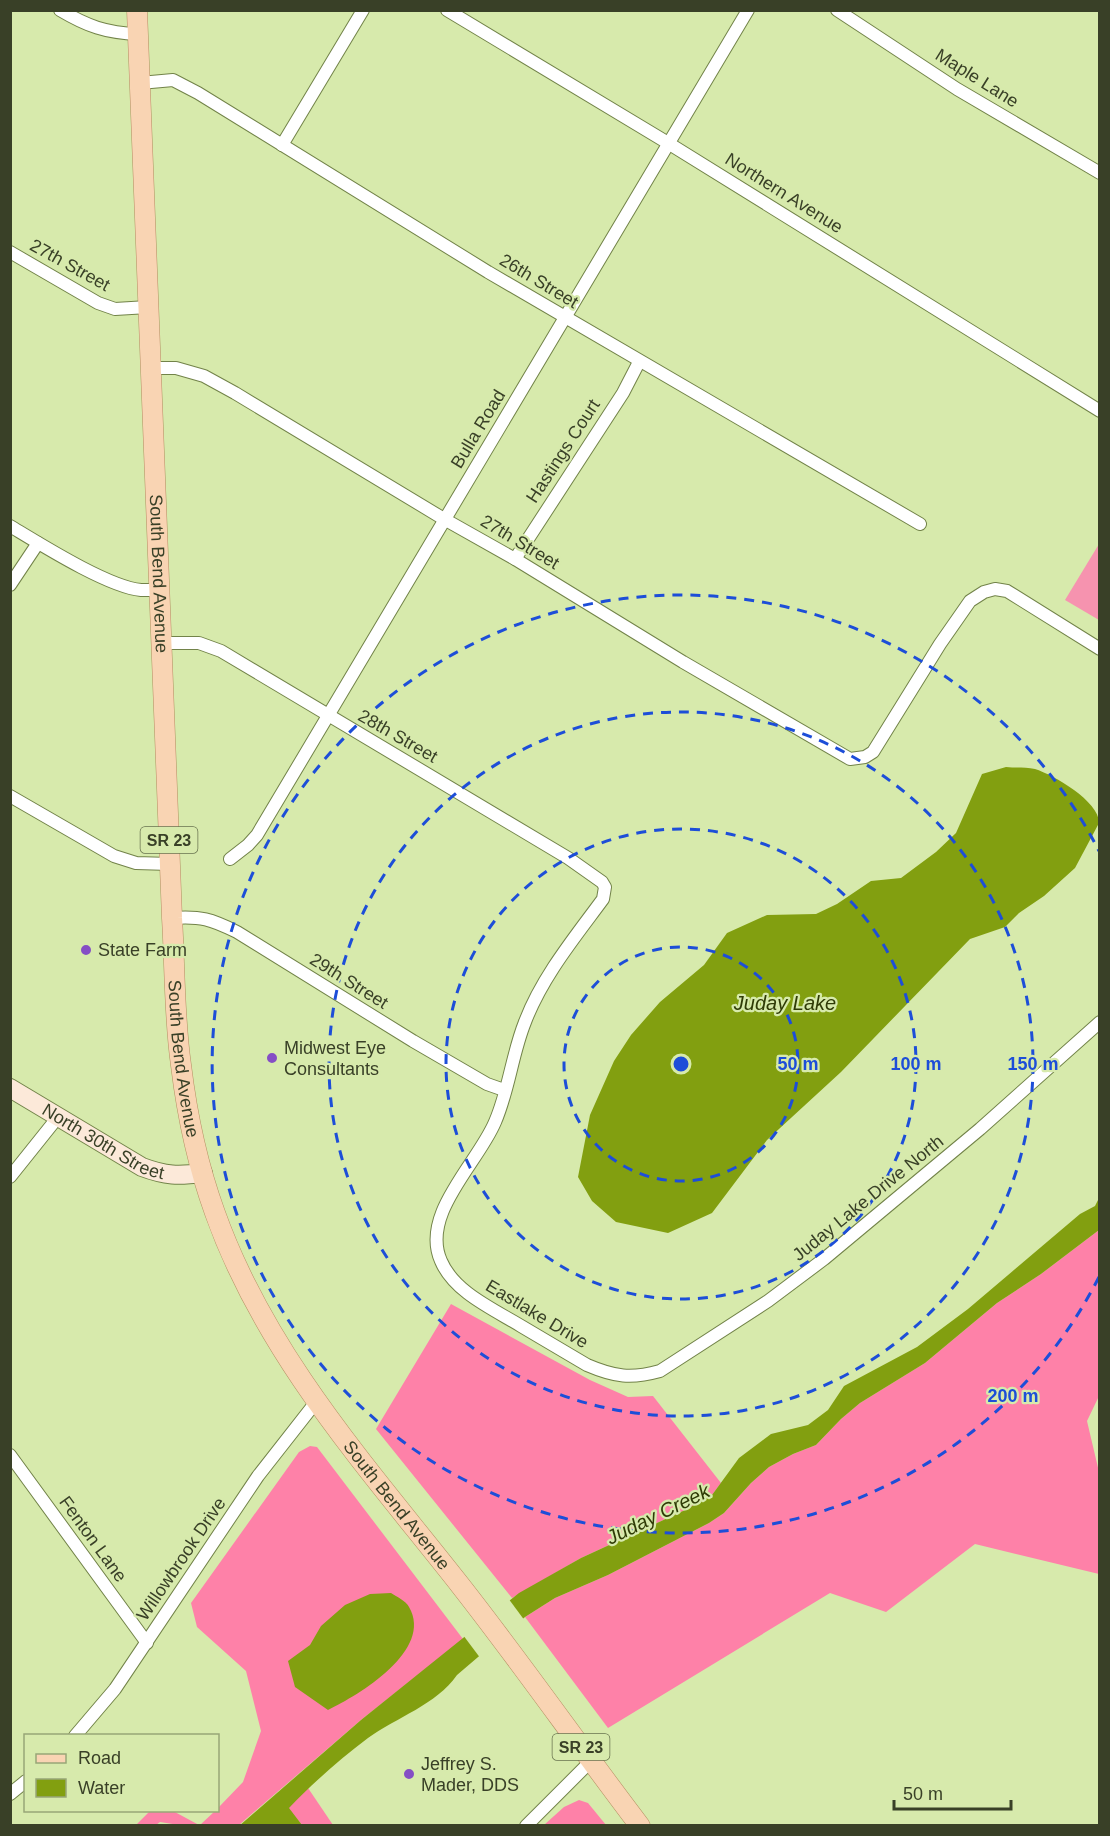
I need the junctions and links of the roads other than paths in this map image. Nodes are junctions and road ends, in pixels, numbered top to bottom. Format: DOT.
graph roads {
  1 [pos="60,10"];
  2 [pos="137,10"];
  3 [pos="363,10"];
  4 [pos="447,10"];
  5 [pos="748,10"];
  6 [pos="837,10"];
  7 [pos="138,34"];
  8 [pos="140,83"];
  9 [pos="668,143"];
  10 [pos="282,145"];
  11 [pos="1100,173"];
  12 [pos="10,252"];
  13 [pos="148,307"];
  14 [pos="565,318"];
  15 [pos="639,362"];
  16 [pos="151,368"];
  17 [pos="1100,411"];
  18 [pos="444,519"];
  19 [pos="920,525"];
  20 [pos="10,526"];
  21 [pos="38,543"];
  22 [pos="515,558"];
  23 [pos="10,585"];
  24 [pos="160,590"];
  25 [pos="161,643"];
  26 [pos="1100,649"];
  27 [pos="329,717"];
  28 [pos="10,796"];
  29 [pos="231,859"];
  30 [pos="170,864"];
  31 [pos="172,918"];
  32 [pos="1100,1022"];
  33 [pos="10,1088"];
  34 [pos="504,1090"];
  35 [pos="58,1117"];
  36 [pos="203,1173"];
  37 [pos="10,1177"];
  38 [pos="642,1377"];
  39 [pos="316,1402"];
  40 [pos="10,1455"];
  41 [pos="147,1643"];
  42 [pos="77,1734"];
  43 [pos="591,1761"];
  44 [pos="24,1782"];
  45 [pos="10,1794"];
  46 [pos="526,1826"];
  47 [pos="640,1826"];
  1 -- 7 [label="street"];
  2 -- 7 [label="main road, South Bend Avenue / SR 23"];
  3 -- 10 [label="street"];
  4 -- 9 [label="street, Northern Avenue"];
  5 -- 9 [label="street, Bulla Road"];
  6 -- 11 [label="street, Maple Lane"];
  7 -- 8 [label="main road, South Bend Avenue / SR 23"];
  8 -- 10 [label="street, 26th Street"];
  8 -- 13 [label="main road, South Bend Avenue / SR 23"];
  9 -- 14 [label="street, Bulla Road"];
  9 -- 17 [label="street, Northern Avenue"];
  10 -- 14 [label="street, 26th Street"];
  12 -- 13 [label="street, 27th Street"];
  13 -- 16 [label="main road, South Bend Avenue / SR 23"];
  14 -- 15 [label="street, 26th Street"];
  14 -- 18 [label="street, Bulla Road"];
  15 -- 19 [label="street, 26th Street"];
  15 -- 22 [label="street, Hastings Court"];
  16 -- 18 [label="street, 27th Street"];
  16 -- 24 [label="main road, South Bend Avenue / SR 23"];
  18 -- 22 [label="street, 27th Street"];
  18 -- 27 [label="street, Bulla Road"];
  20 -- 21 [label="street"];
  21 -- 23 [label="street"];
  21 -- 24 [label="street"];
  22 -- 26 [label="street, 27th Street"];
  24 -- 25 [label="main road, South Bend Avenue / SR 23"];
  25 -- 27 [label="street, 28th Street"];
  25 -- 30 [label="main road, South Bend Avenue / SR 23"];
  27 -- 29 [label="street, Bulla Road"];
  27 -- 34 [label="street, 28th Street"];
  28 -- 30 [label="street"];
  30 -- 31 [label="main road, South Bend Avenue / SR 23"];
  31 -- 34 [label="street, 29th Street"];
  31 -- 36 [label="main road, South Bend Avenue / SR 23"];
  32 -- 38 [label="street, Juday Lake Drive North"];
  33 -- 35 [label="street, North 30th Street"];
  34 -- 38 [label="street, Eastlake Drive"];
  35 -- 36 [label="street, North 30th Street"];
  35 -- 37 [label="street"];
  36 -- 39 [label="main road, South Bend Avenue / SR 23"];
  39 -- 41 [label="street, Willowbrook Drive"];
  39 -- 43 [label="main road, South Bend Avenue / SR 23"];
  40 -- 41 [label="street, Fenton Lane"];
  41 -- 42 [label="street, Willowbrook Drive"];
  43 -- 46 [label="street"];
  43 -- 47 [label="main road, South Bend Avenue / SR 23"];
  44 -- 45 [label="street"];
}
